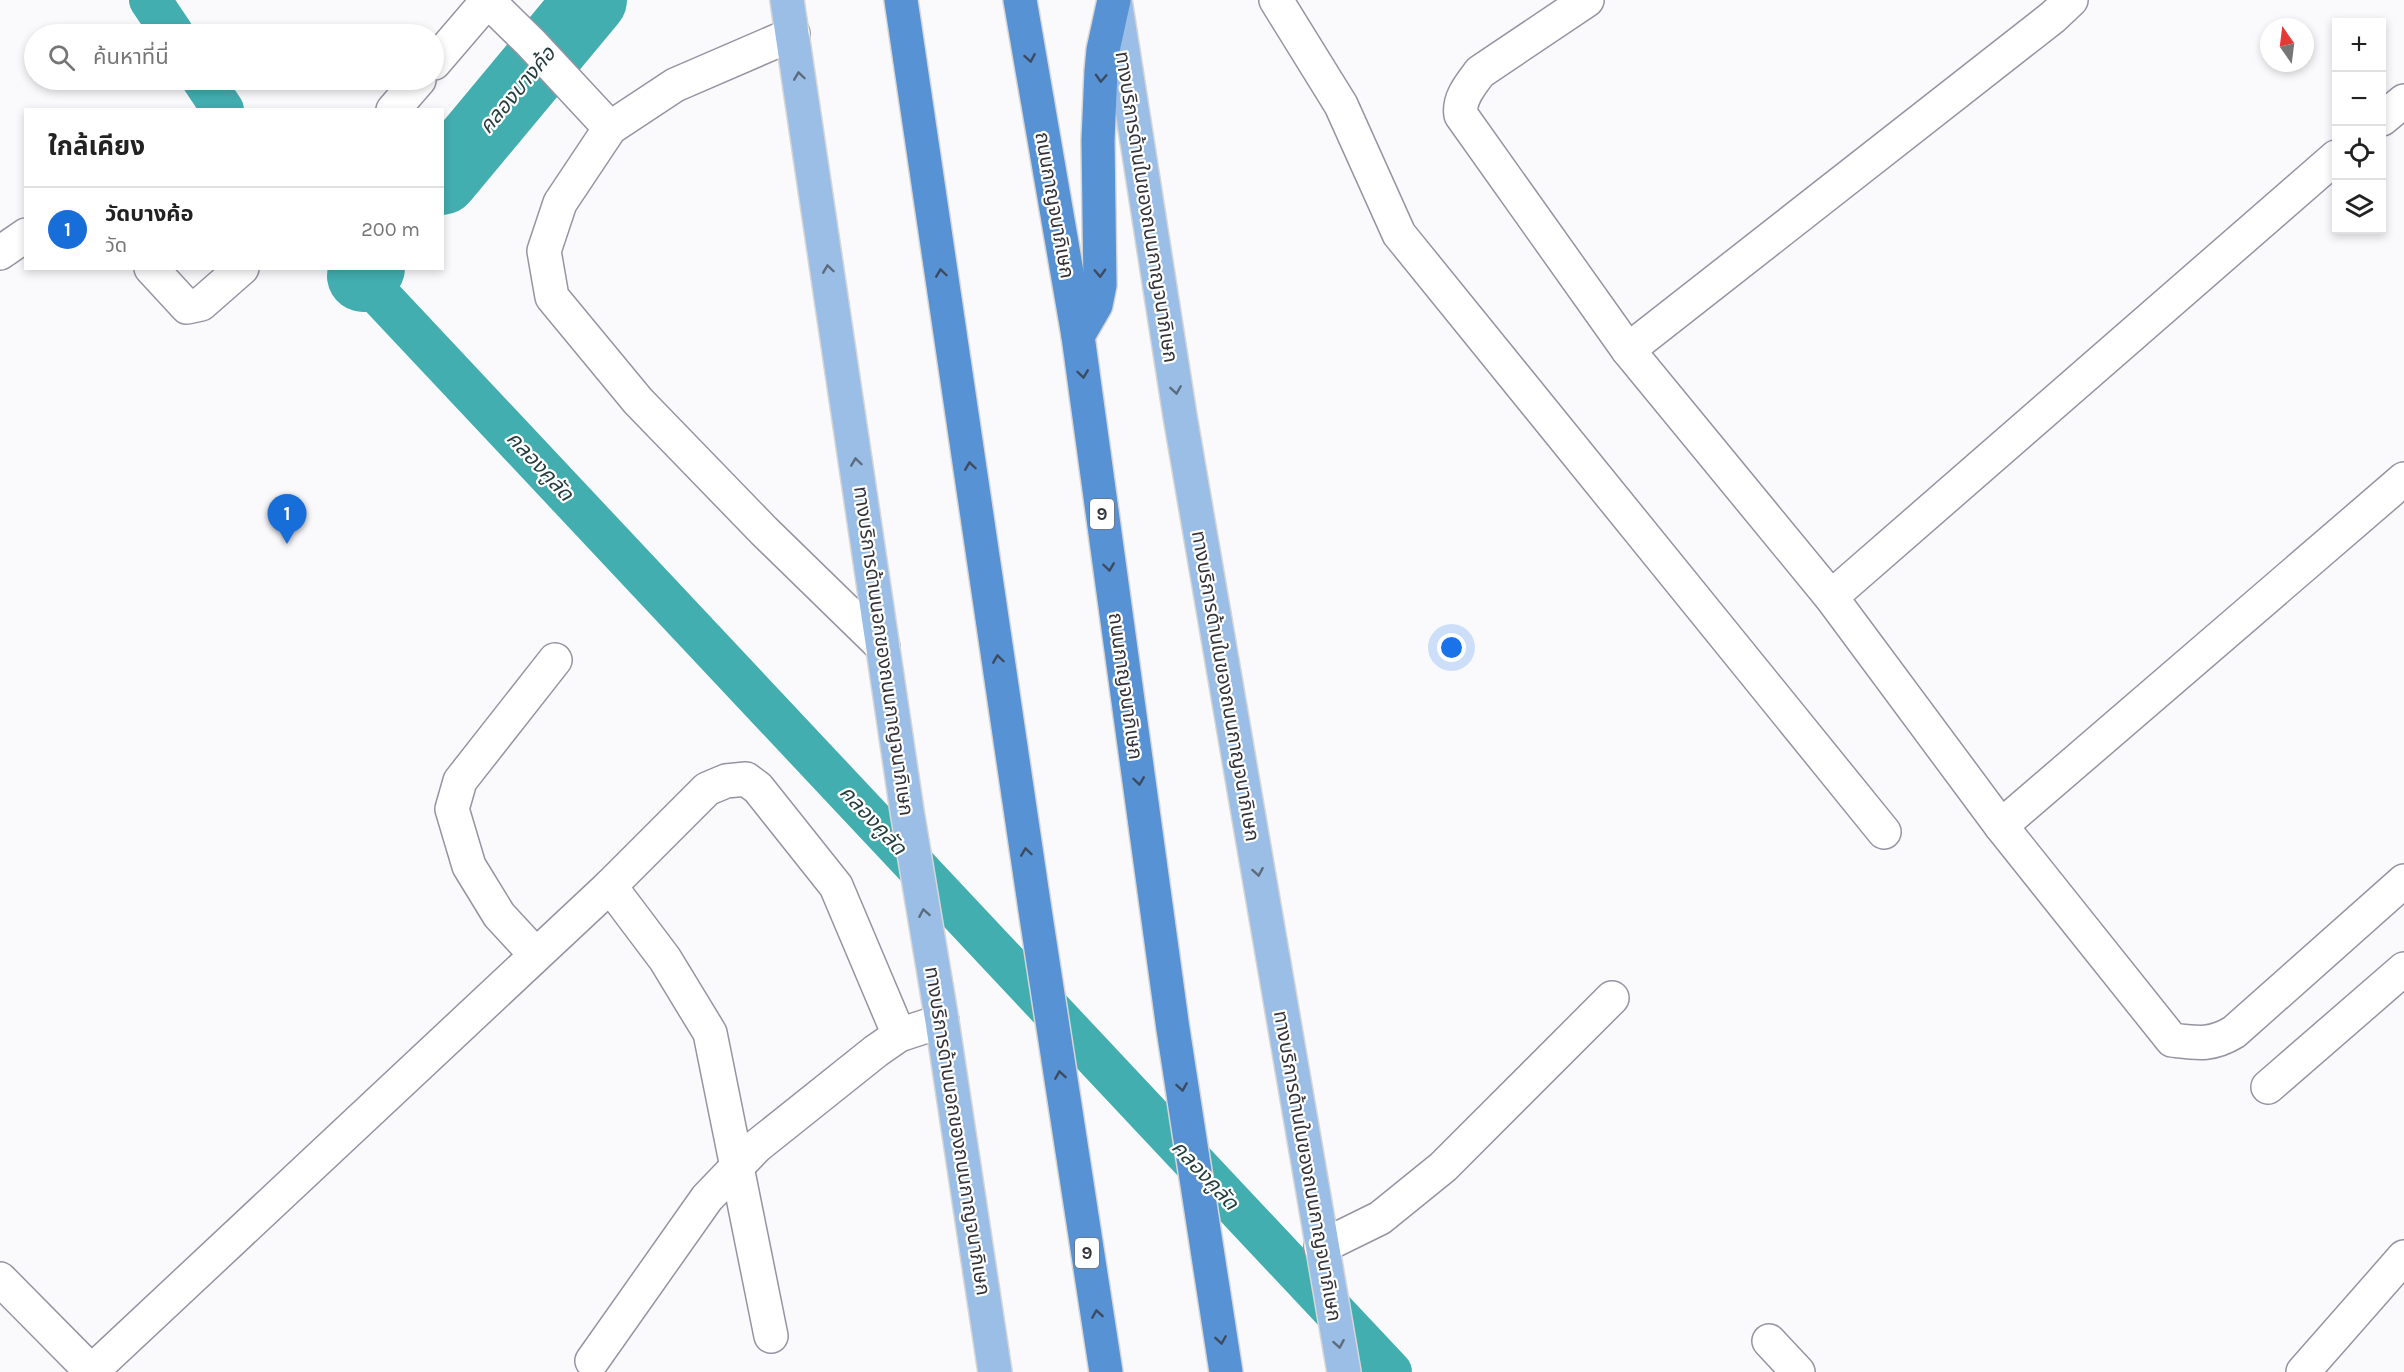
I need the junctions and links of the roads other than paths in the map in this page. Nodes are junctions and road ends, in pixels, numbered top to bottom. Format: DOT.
graph roads {
  1 [pos="787,0"];
  2 [pos="901,0"];
  3 [pos="1020,0"];
  4 [pos="1114,0"];
  5 [pos="1276,0"];
  6 [pos="1587,0"];
  7 [pos="2071,0"];
  8 [pos="491,4"];
  9 [pos="793,34"];
  10 [pos="444,53"];
  11 [pos="410,90"];
  12 [pos="2404,101"];
  13 [pos="395,108"];
  14 [pos="2386,116"];
  15 [pos="610,128"];
  16 [pos="2332,161"];
  17 [pos="24,236"];
  18 [pos="0,253"];
  19 [pos="153,270"];
  20 [pos="240,270"];
  21 [pos="1078,336"];
  22 [pos="1628,350"];
  23 [pos="2404,480"];
  24 [pos="1832,597"];
  25 [pos="883,647"];
  26 [pos="555,660"];
  27 [pos="2001,826"];
  28 [pos="1884,832"];
  29 [pos="2404,881"];
  30 [pos="610,886"];
  31 [pos="535,954"];
  32 [pos="2404,969"];
  33 [pos="1612,998"];
  34 [pos="942,1021"];
  35 [pos="899,1035"];
  36 [pos="2268,1087"];
  37 [pos="735,1169"];
  38 [pos="2404,1257"];
  39 [pos="1324,1261"];
  40 [pos="0,1278"];
  41 [pos="771,1336"];
  42 [pos="1769,1341"];
  43 [pos="592,1361"];
  44 [pos="91,1372"];
  45 [pos="995,1372"];
  46 [pos="1106,1372"];
  47 [pos="1226,1372"];
  48 [pos="1344,1372"];
  49 [pos="1798,1372"];
  50 [pos="2303,1372"];
  1 -- 9 [label="main road, ทางบริการด้านนอกของถนนกาญจนาภิเษก"];
  46 -- 2 [label="highway, 9, one-way"];
  3 -- 21 [label="highway, ถนนกาญจนาภิเษก / 9, one-way"];
  4 -- 21 [label="highway, one-way"];
  4 -- 39 [label="main road, ทางบริการด้านในของถนนกาญจนาภิเษก, one-way"];
  5 -- 28 [label="street"];
  6 -- 22 [label="street"];
  7 -- 22 [label="street"];
  8 -- 10 [label="street"];
  8 -- 15 [label="street"];
  9 -- 15 [label="street"];
  25 -- 9 [label="main road, ทางบริการด้านนอกของถนนกาญจนาภิเษก, one-way"];
  11 -- 13 [label="street"];
  12 -- 14 [label="street"];
  15 -- 25 [label="street"];
  16 -- 24 [label="street"];
  17 -- 18 [label="street"];
  19 -- 20 [label="street"];
  21 -- 47 [label="highway, ถนนกาญจนาภิเษก / 9, one-way"];
  22 -- 24 [label="street"];
  23 -- 27 [label="street"];
  24 -- 27 [label="street"];
  34 -- 25 [label="main road, ทางบริการด้านนอกของถนนกาญจนาภิเษก, one-way"];
  26 -- 31 [label="street"];
  27 -- 29 [label="street"];
  30 -- 31 [label="street"];
  30 -- 35 [label="street"];
  30 -- 37 [label="street"];
  31 -- 44 [label="street"];
  32 -- 36 [label="street"];
  33 -- 39 [label="street"];
  34 -- 35 [label="street"];
  34 -- 45 [label="main road, ทางบริการด้านนอกของถนนกาญจนาภิเษก"];
  35 -- 37 [label="street"];
  37 -- 41 [label="street"];
  37 -- 43 [label="street"];
  38 -- 50 [label="street"];
  39 -- 48 [label="main road, ทางบริการด้านในของถนนกาญจนาภิเษก, one-way"];
  40 -- 44 [label="street"];
  42 -- 49 [label="street"];
}
